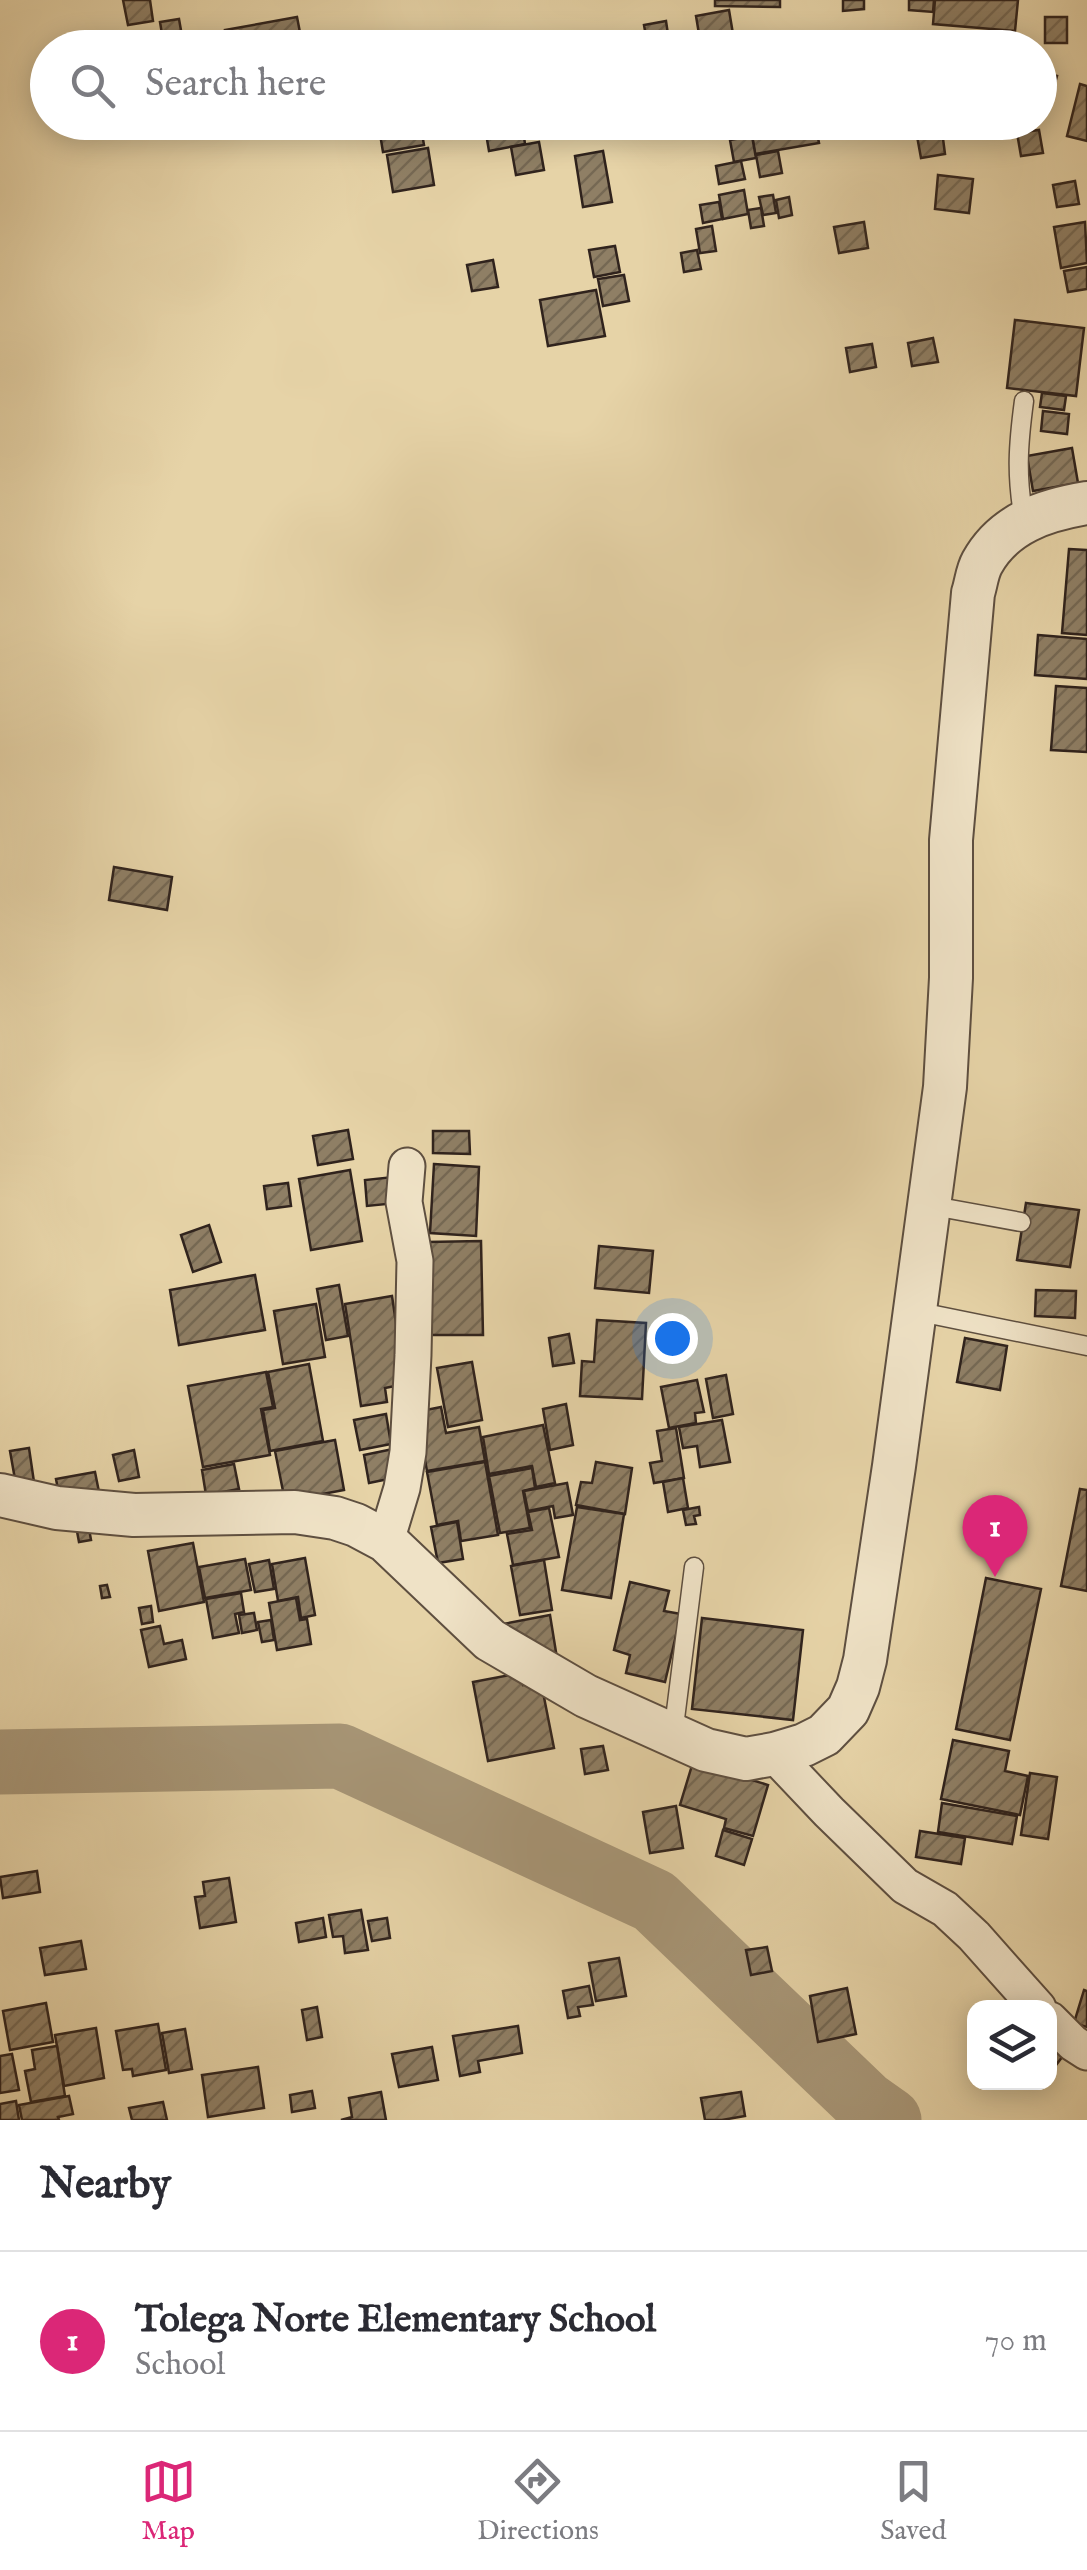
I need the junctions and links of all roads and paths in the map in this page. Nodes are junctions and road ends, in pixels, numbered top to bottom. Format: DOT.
graph roads {
  1 [pos="1024,401"];
  2 [pos="1087,503"];
  3 [pos="1024,521"];
  4 [pos="407,1166"];
  5 [pos="928,1205"];
  6 [pos="1021,1222"];
  7 [pos="914,1311"];
  8 [pos="1087,1346"];
  9 [pos="0,1495"];
  10 [pos="386,1541"];
  11 [pos="694,1567"];
  12 [pos="674,1735"];
  13 [pos="774,1754"];
  14 [pos="1031,2000"];
  15 [pos="1057,2028"];
  16 [pos="1087,2052"];
  1 -- 3 [label="lane"];
  2 -- 3 [label="street"];
  3 -- 5 [label="street"];
  4 -- 10 [label="street"];
  5 -- 6 [label="lane"];
  5 -- 7 [label="street"];
  7 -- 8 [label="lane"];
  7 -- 13 [label="street"];
  9 -- 10 [label="street"];
  10 -- 12 [label="street"];
  11 -- 12 [label="lane"];
  12 -- 13 [label="street"];
  13 -- 14 [label="street"];
  15 -- 16 [label="street"];
}
